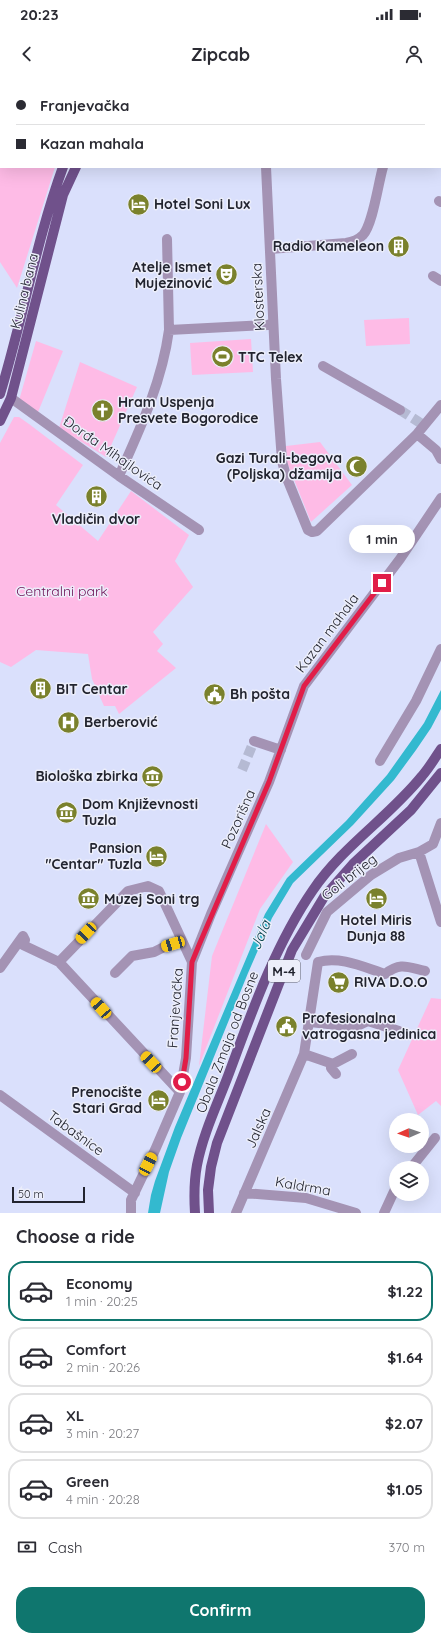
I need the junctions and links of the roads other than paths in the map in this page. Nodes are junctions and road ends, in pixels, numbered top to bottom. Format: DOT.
graph roads {
  1 [pos="63,168"];
  2 [pos="76,168"];
  3 [pos="266,168"];
  4 [pos="383,168"];
  5 [pos="167,239"];
  6 [pos="270,249"];
  7 [pos="273,323"];
  8 [pos="169,330"];
  9 [pos="323,366"];
  10 [pos="0,394"];
  11 [pos="11,398"];
  12 [pos="400,410"];
  13 [pos="440,410"];
  14 [pos="0,421"];
  15 [pos="417,434"];
  16 [pos="441,459"];
  17 [pos="119,476"];
  18 [pos="441,498"];
  19 [pos="199,530"];
  20 [pos="441,649"];
  21 [pos="304,686"];
  22 [pos="254,741"];
  23 [pos="441,749"];
  24 [pos="281,750"];
  25 [pos="380,761"];
  26 [pos="441,773"];
  27 [pos="441,823"];
  28 [pos="419,852"];
  29 [pos="441,922"];
  30 [pos="182,941"];
  31 [pos="292,950"];
  32 [pos="306,955"];
  33 [pos="59,962"];
  34 [pos="192,962"];
  35 [pos="318,962"];
  36 [pos="0,968"];
  37 [pos="425,971"];
  38 [pos="115,973"];
  39 [pos="310,1022"];
  40 [pos="399,1031"];
  41 [pos="304,1054"];
  42 [pos="352,1054"];
  43 [pos="333,1064"];
  44 [pos="336,1074"];
  45 [pos="180,1092"];
  46 [pos="0,1095"];
  47 [pos="435,1138"];
  48 [pos="417,1161"];
  49 [pos="135,1193"];
  50 [pos="244,1193"];
  51 [pos="390,1201"];
  52 [pos="131,1213"];
  53 [pos="195,1213"];
  54 [pos="209,1213"];
  55 [pos="236,1213"];
  56 [pos="356,1213"];
  57 [pos="384,1213"];
  1 -- 10 [label="main road, Kulina bana"];
  2 -- 11 [label="main road, Kulina bana"];
  3 -- 6 [label="street, Klosterska"];
  4 -- 6 [label="street"];
  5 -- 8 [label="street"];
  6 -- 7 [label="street, Klosterska"];
  7 -- 8 [label="street"];
  7 -- 15 [label="street, Klosterska"];
  8 -- 17 [label="street"];
  9 -- 12 [label="street"];
  11 -- 14 [label="main road, Kulina bana"];
  11 -- 17 [label="street, Đorđa Mihajlovića"];
  13 -- 15 [label="street"];
  15 -- 16 [label="street"];
  17 -- 19 [label="street, Đorđa Mihajlovića"];
  18 -- 21 [label="street, Kazan mahala"];
  20 -- 25 [label="street"];
  21 -- 24 [label="street, Pozorišna"];
  22 -- 24 [label="street"];
  23 -- 53 [label="main road, Obala Zmaja od Bosne / M-4"];
  24 -- 34 [label="street, Pozorišna"];
  26 -- 31 [label="main road, Obala Zmaja od Bosne / M-4"];
  27 -- 28 [label="street, Goli brijeg"];
  28 -- 29 [label="street"];
  28 -- 32 [label="street, Goli brijeg"];
  30 -- 33 [label="street"];
  30 -- 34 [label="street"];
  30 -- 38 [label="street"];
  31 -- 32 [label="street"];
  31 -- 54 [label="main road, Obala Zmaja od Bosne / M-4"];
  32 -- 35 [label="street"];
  33 -- 36 [label="street"];
  33 -- 45 [label="street"];
  34 -- 45 [label="street, Franjevačka"];
  35 -- 37 [label="street"];
  35 -- 39 [label="street, Jalska"];
  39 -- 40 [label="street"];
  39 -- 41 [label="street, Jalska"];
  41 -- 43 [label="street"];
  41 -- 50 [label="street, Jalska"];
  42 -- 43 [label="street"];
  43 -- 44 [label="street"];
  45 -- 49 [label="street, Franjevačka"];
  46 -- 49 [label="street, Tabašnice"];
  47 -- 48 [label="street"];
  49 -- 52 [label="street, Franjevačka"];
  50 -- 55 [label="street, Jalska"];
  50 -- 56 [label="street, Kaldrma"];
  51 -- 57 [label="street"];
}
